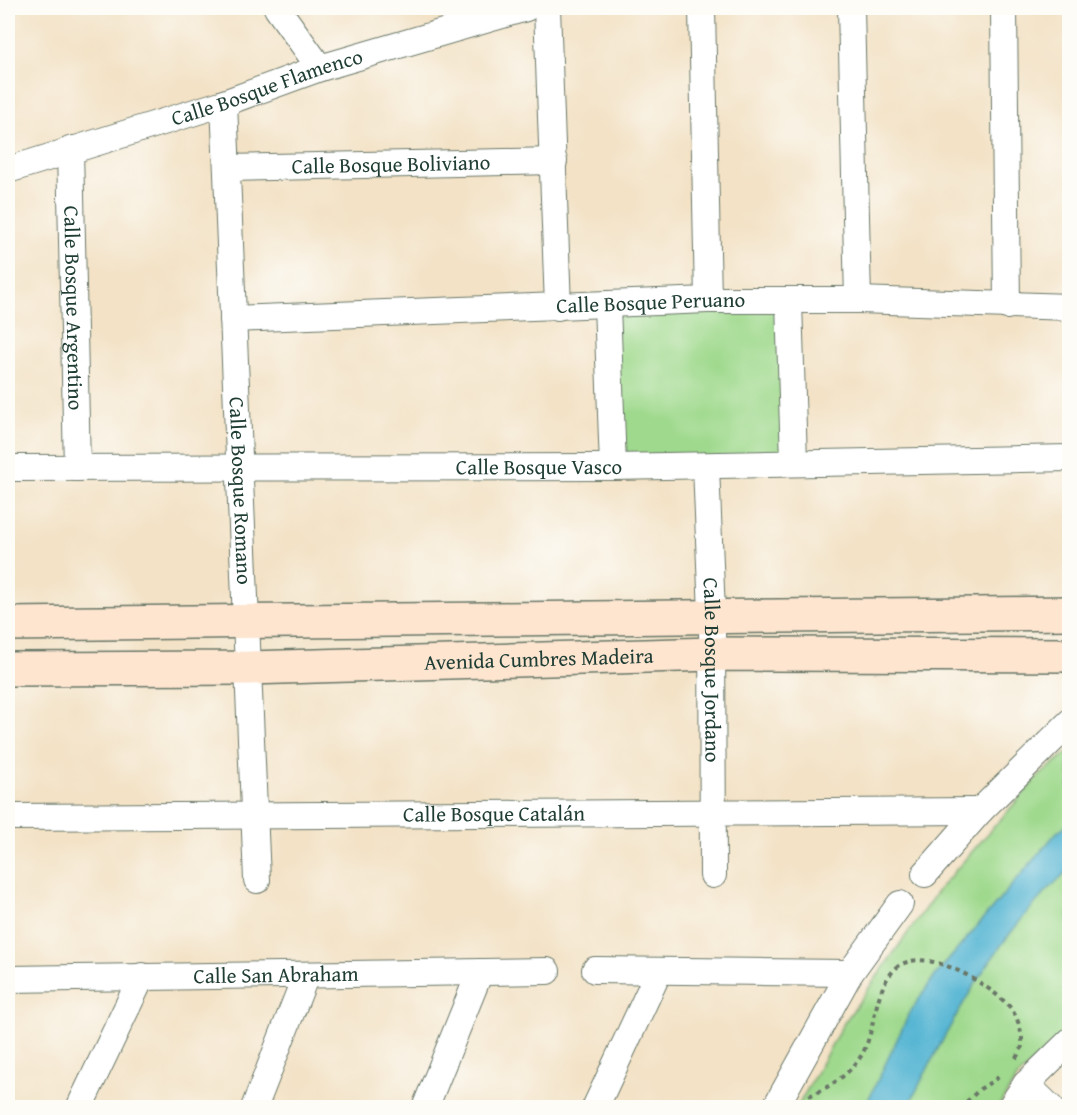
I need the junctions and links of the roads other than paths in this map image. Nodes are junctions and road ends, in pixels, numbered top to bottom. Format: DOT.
graph roads {
  1 [pos="277,8"];
  2 [pos="526,8"];
  3 [pos="547,8"];
  4 [pos="702,8"];
  5 [pos="851,8"];
  6 [pos="1004,8"];
  7 [pos="320,68"];
  8 [pos="224,103"];
  9 [pos="70,149"];
  10 [pos="554,161"];
  11 [pos="227,168"];
  12 [pos="8,170"];
  13 [pos="708,300"];
  14 [pos="858,300"];
  15 [pos="789,302"];
  16 [pos="607,305"];
  17 [pos="1006,306"];
  18 [pos="558,307"];
  19 [pos="1070,308"];
  20 [pos="233,319"];
  21 [pos="1070,458"];
  22 [pos="794,461"];
  23 [pos="613,466"];
  24 [pos="706,466"];
  25 [pos="239,467"];
  26 [pos="8,468"];
  27 [pos="77,468"];
  28 [pos="1070,613"];
  29 [pos="712,614"];
  30 [pos="246,622"];
  31 [pos="8,624"];
  32 [pos="712,654"];
  33 [pos="1070,655"];
  34 [pos="249,668"];
  35 [pos="8,669"];
  36 [pos="1070,722"];
  37 [pos="980,811"];
  38 [pos="711,812"];
  39 [pos="254,814"];
  40 [pos="8,817"];
  41 [pos="925,873"];
  42 [pos="713,875"];
  43 [pos="257,880"];
  44 [pos="900,904"];
  45 [pos="595,970"];
  46 [pos="547,971"];
  47 [pos="659,971"];
  48 [pos="480,972"];
  49 [pos="850,973"];
  50 [pos="306,975"];
  51 [pos="142,976"];
  52 [pos="8,979"];
  53 [pos="1070,1041"];
  54 [pos="1026,1084"];
  55 [pos="79,1107"];
  56 [pos="254,1107"];
  57 [pos="425,1107"];
  58 [pos="595,1107"];
  59 [pos="776,1107"];
  60 [pos="1010,1107"];
  61 [pos="1051,1107"];
  1 -- 7 [label="street"];
  2 -- 7 [label="street, Calle Bosque Flamenco"];
  3 -- 10 [label="street"];
  4 -- 13 [label="street"];
  5 -- 14 [label="street"];
  6 -- 17 [label="street"];
  7 -- 8 [label="street, Calle Bosque Flamenco"];
  8 -- 9 [label="street, Calle Bosque Flamenco"];
  8 -- 11 [label="street, Calle Bosque Romano"];
  9 -- 12 [label="street, Calle Bosque Flamenco"];
  9 -- 27 [label="street, Calle Bosque Argentino"];
  10 -- 11 [label="street, Calle Bosque Boliviano"];
  10 -- 18 [label="street"];
  11 -- 20 [label="street, Calle Bosque Romano"];
  13 -- 15 [label="street, Calle Bosque Peruano"];
  13 -- 16 [label="street, Calle Bosque Peruano"];
  14 -- 15 [label="street, Calle Bosque Peruano"];
  14 -- 17 [label="street, Calle Bosque Peruano"];
  15 -- 22 [label="street"];
  16 -- 18 [label="street, Calle Bosque Peruano"];
  16 -- 23 [label="street"];
  17 -- 19 [label="street, Calle Bosque Peruano"];
  18 -- 20 [label="street, Calle Bosque Peruano"];
  20 -- 25 [label="street, Calle Bosque Romano"];
  21 -- 22 [label="street, Calle Bosque Vasco"];
  22 -- 24 [label="street, Calle Bosque Vasco"];
  23 -- 24 [label="street, Calle Bosque Vasco"];
  23 -- 25 [label="street, Calle Bosque Vasco"];
  24 -- 29 [label="street, Calle Bosque Jordano"];
  25 -- 27 [label="street, Calle Bosque Vasco"];
  25 -- 30 [label="street, Calle Bosque Romano"];
  26 -- 27 [label="street, Calle Bosque Vasco"];
  28 -- 29 [label="street, Avenida Cumbres Madeira"];
  29 -- 30 [label="street, Avenida Cumbres Madeira"];
  29 -- 32 [label="street, Calle Bosque Jordano"];
  30 -- 31 [label="street, Avenida Cumbres Madeira"];
  30 -- 34 [label="street, Calle Bosque Romano"];
  32 -- 33 [label="street, Avenida Cumbres Madeira"];
  32 -- 34 [label="street, Avenida Cumbres Madeira"];
  32 -- 38 [label="street, Calle Bosque Jordano"];
  34 -- 35 [label="street, Avenida Cumbres Madeira"];
  34 -- 39 [label="street, Calle Bosque Romano"];
  36 -- 37 [label="street"];
  37 -- 38 [label="street, Calle Bosque Catalán"];
  37 -- 41 [label="street"];
  38 -- 39 [label="street, Calle Bosque Catalán"];
  38 -- 42 [label="street, Calle Bosque Jordano"];
  39 -- 40 [label="street, Calle Bosque Catalán"];
  39 -- 43 [label="street, Calle Bosque Romano"];
  44 -- 49 [label="street"];
  45 -- 47 [label="street"];
  46 -- 48 [label="street, Calle San Abraham"];
  47 -- 49 [label="street"];
  47 -- 58 [label="street"];
  48 -- 50 [label="street, Calle San Abraham"];
  48 -- 57 [label="street"];
  49 -- 59 [label="street"];
  50 -- 51 [label="street, Calle San Abraham"];
  50 -- 56 [label="street"];
  51 -- 52 [label="street, Calle San Abraham"];
  51 -- 55 [label="street"];
  53 -- 54 [label="street"];
  54 -- 60 [label="street"];
  54 -- 61 [label="street"];
}
